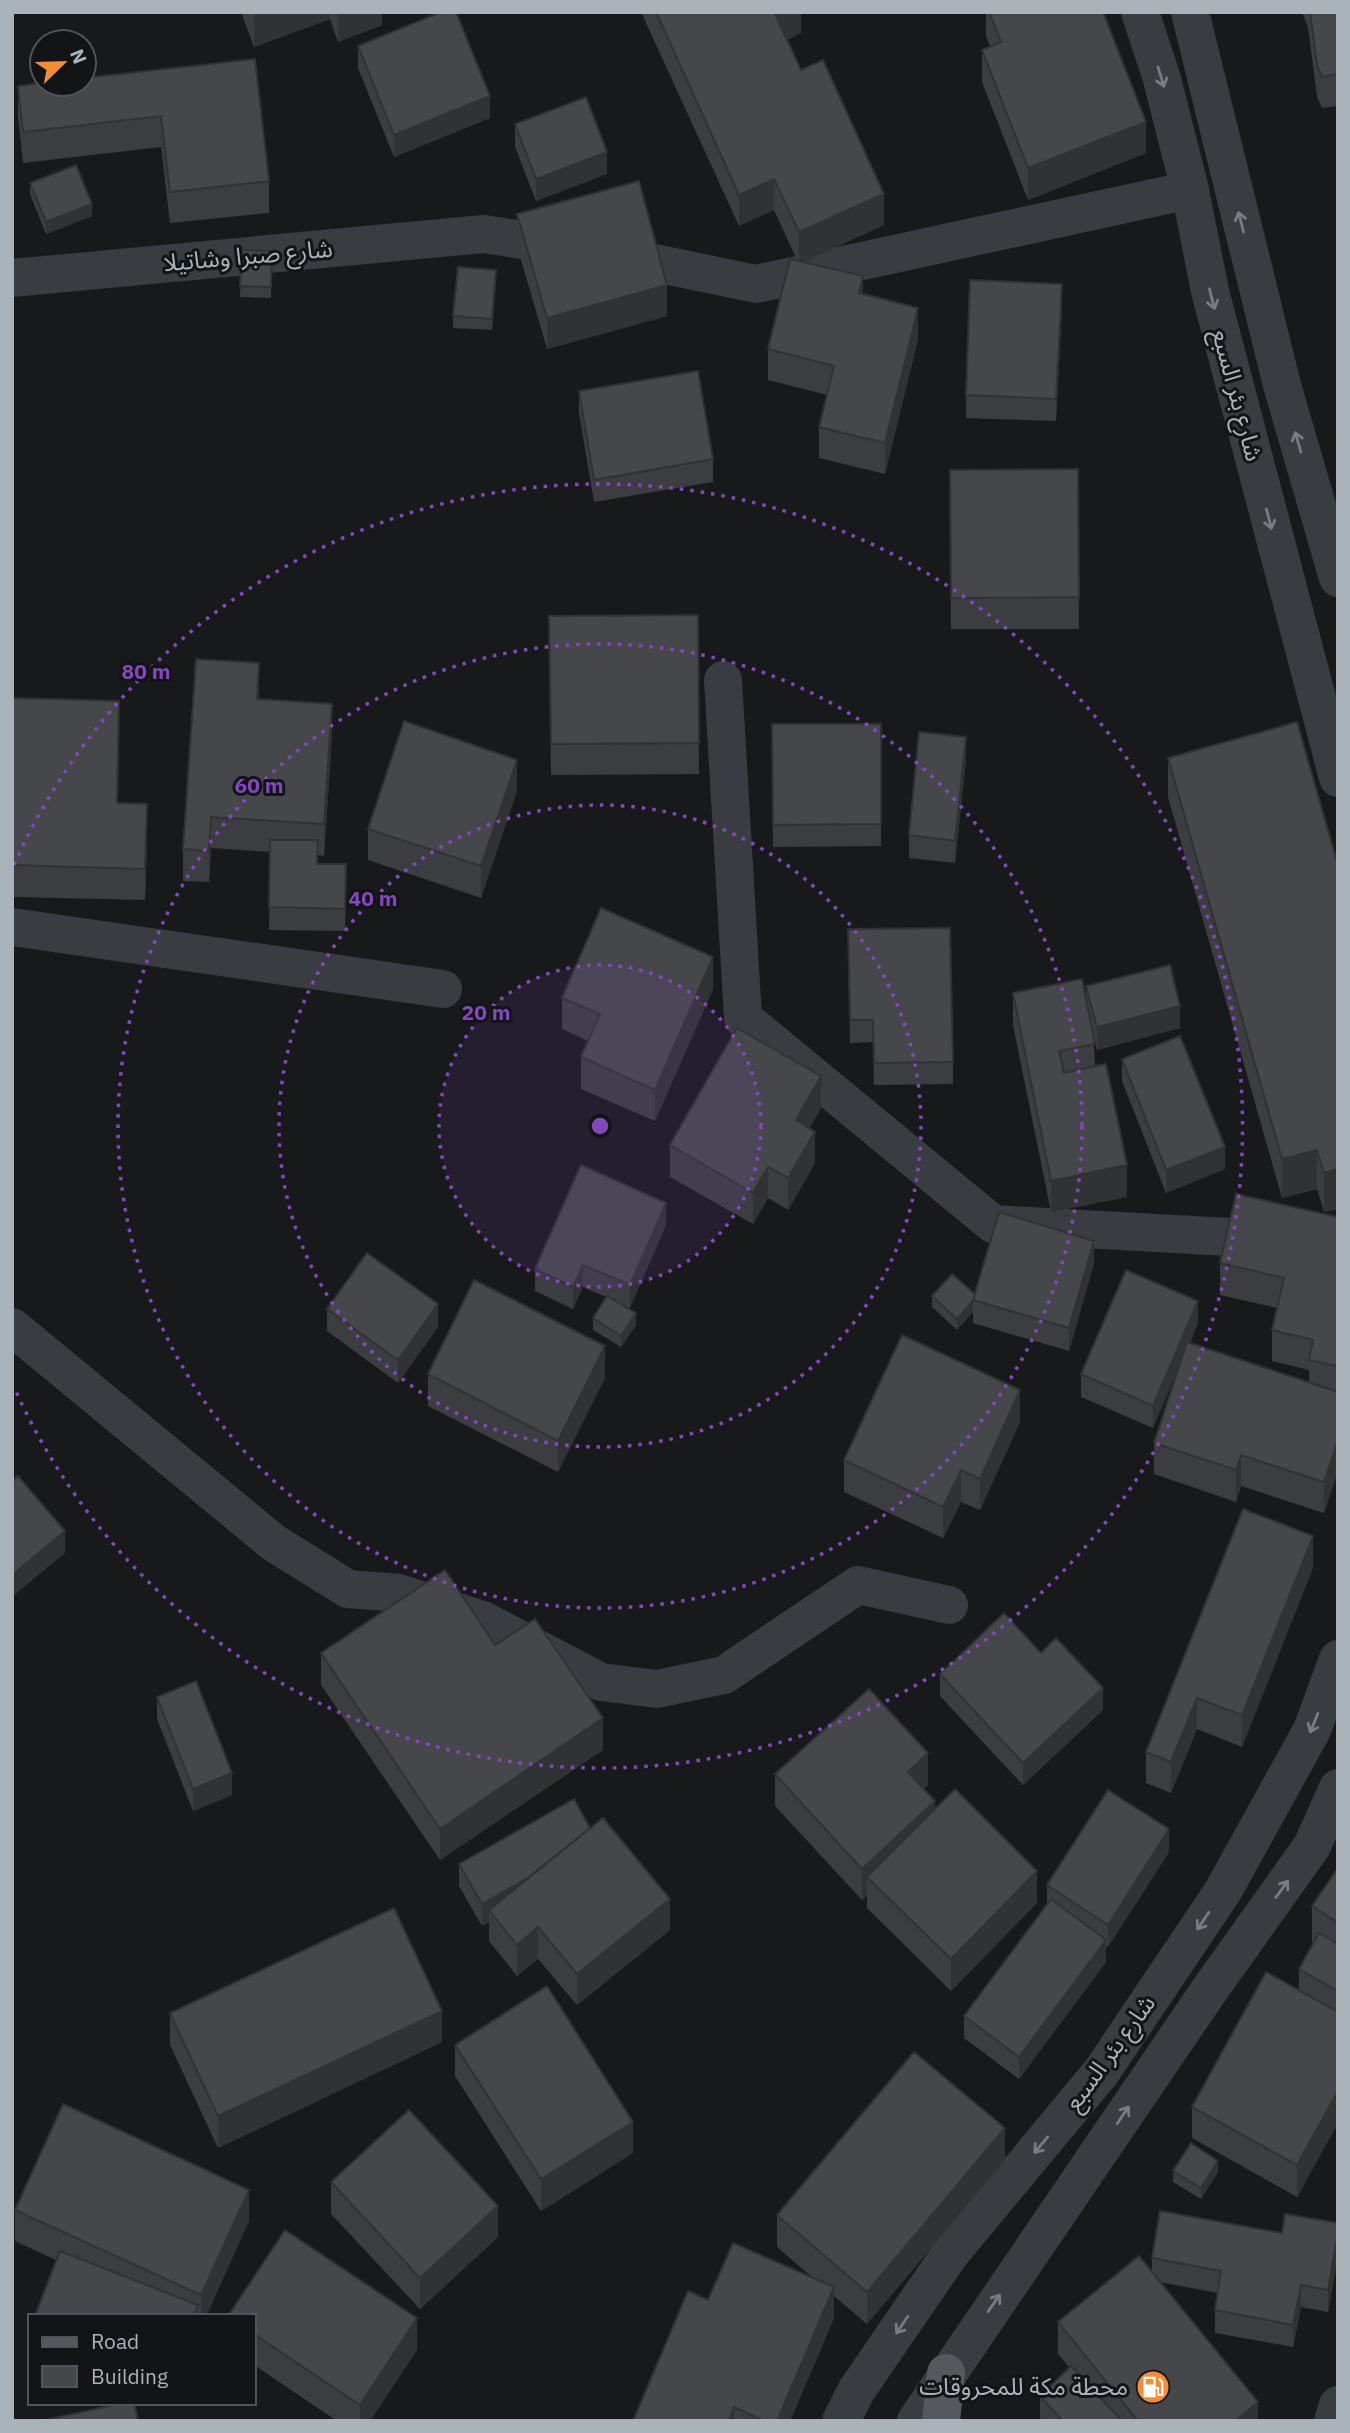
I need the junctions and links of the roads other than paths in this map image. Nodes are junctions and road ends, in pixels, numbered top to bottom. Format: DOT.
graph roads {
  1 [pos="1140,12"];
  2 [pos="1190,12"];
  3 [pos="1190,190"];
  4 [pos="12,278"];
  5 [pos="1338,578"];
  6 [pos="723,680"];
  7 [pos="1338,778"];
  8 [pos="12,927"];
  9 [pos="443,989"];
  10 [pos="1338,1243"];
  11 [pos="12,1326"];
  12 [pos="949,1605"];
  13 [pos="1338,1659"];
  14 [pos="1338,1788"];
  15 [pos="946,2373"];
  16 [pos="1338,2405"];
  17 [pos="841,2421"];
  18 [pos="916,2421"];
  19 [pos="940,2421"];
  20 [pos="1333,2421"];
  1 -- 3 [label="street, شارع بئر السبع, one-way"];
  5 -- 2 [label="street, شارع بئر السبع, one-way"];
  3 -- 4 [label="street, شارع صبرا وشاتيلا"];
  3 -- 7 [label="street, شارع بئر السبع, one-way"];
  6 -- 10 [label="street"];
  8 -- 9 [label="street"];
  11 -- 12 [label="street"];
  13 -- 17 [label="street, شارع بئر السبع, one-way"];
  15 -- 14 [label="street, شارع بئر السبع, one-way"];
  15 -- 18 [label="street, شارع بئر السبع"];
  15 -- 19 [label="main road"];
  16 -- 20 [label="street"];
}
